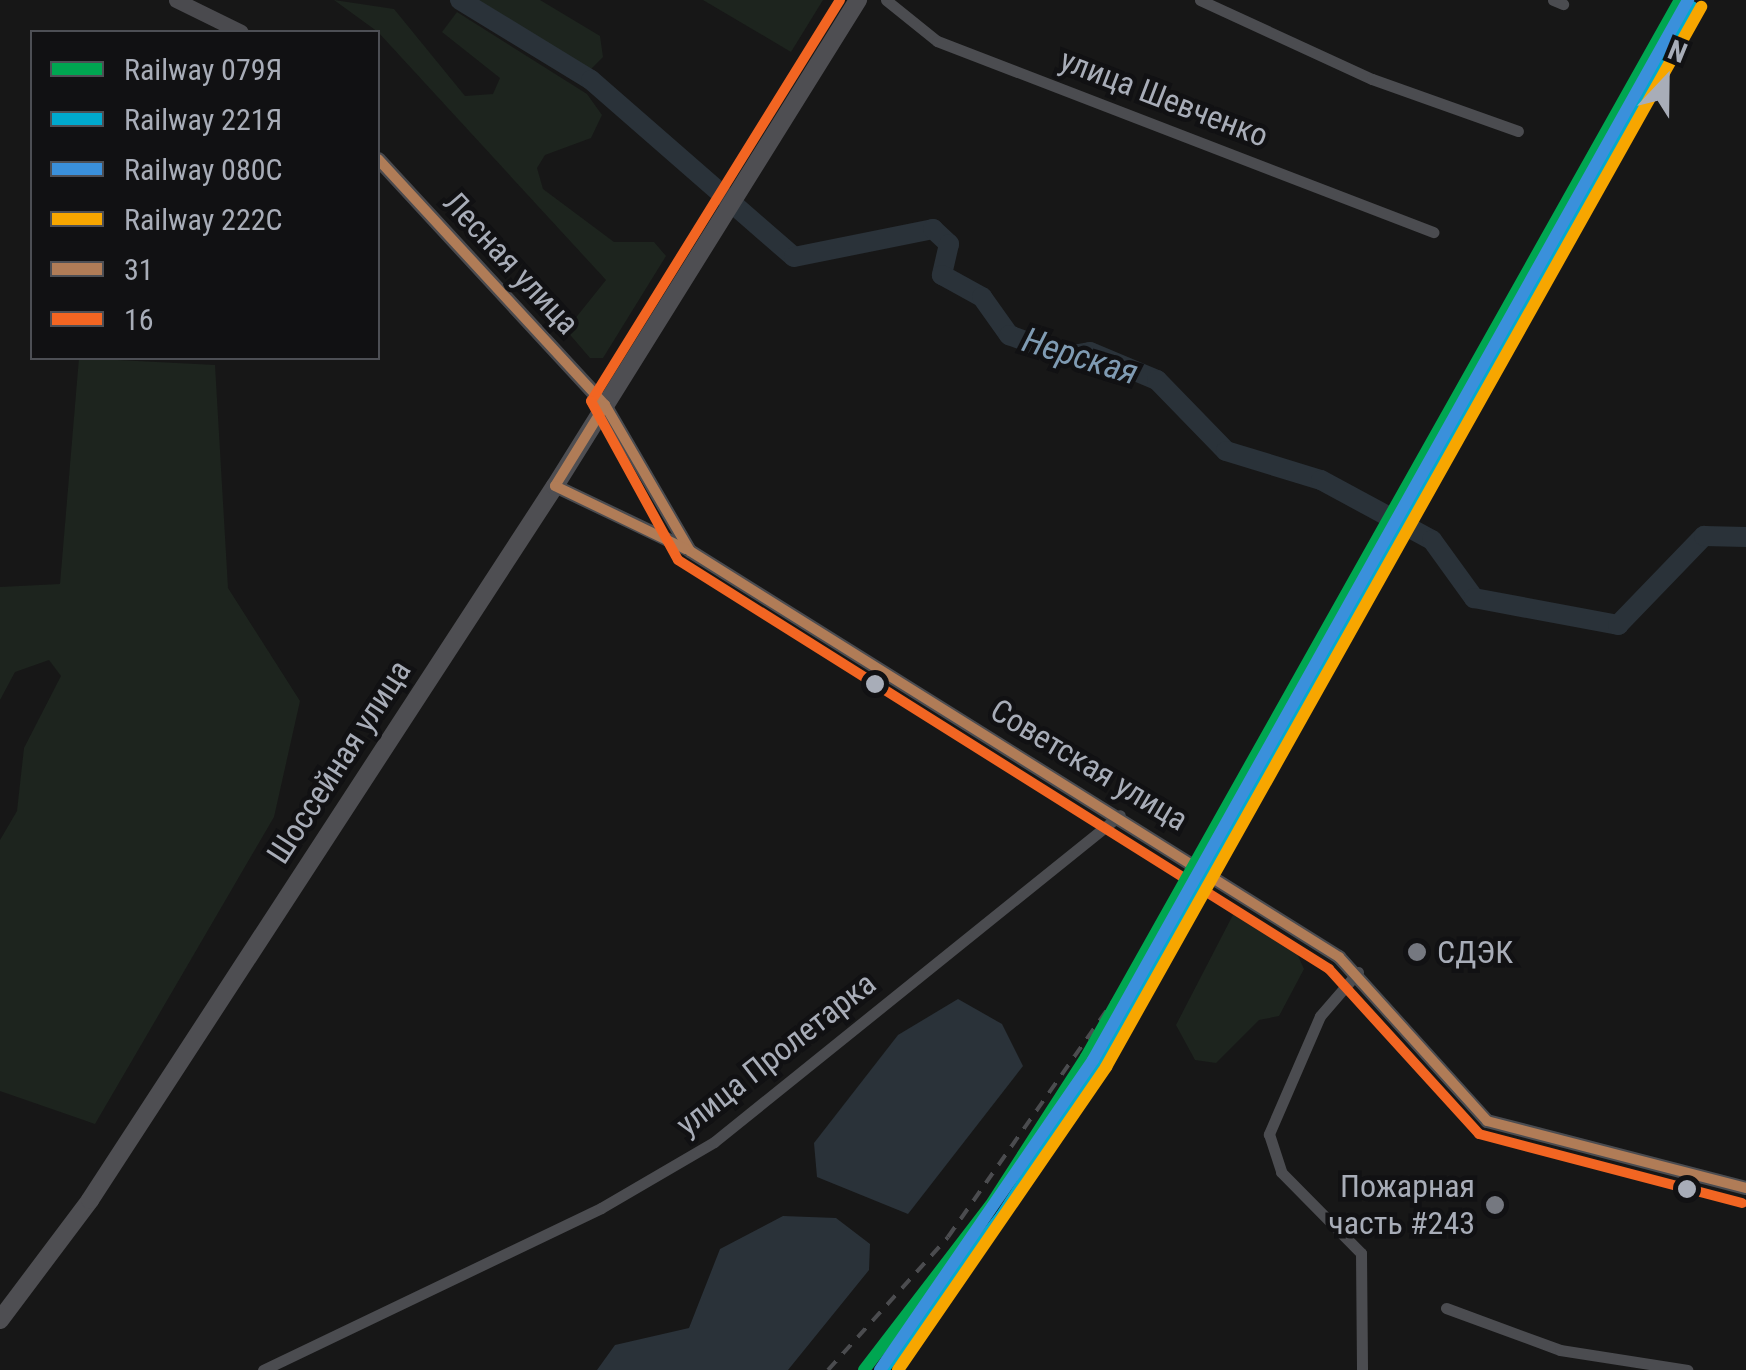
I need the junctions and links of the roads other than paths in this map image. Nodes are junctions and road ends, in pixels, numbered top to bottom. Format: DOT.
graph roads {
  1 [pos="176,0"];
  2 [pos="858,0"];
  3 [pos="886,0"];
  4 [pos="1200,0"];
  5 [pos="237,30"];
  6 [pos="1518,131"];
  7 [pos="380,161"];
  8 [pos="1433,232"];
  9 [pos="605,404"];
  10 [pos="555,486"];
  11 [pos="690,551"];
  12 [pos="1120,815"];
  13 [pos="1358,972"];
  14 [pos="1746,1188"];
  15 [pos="1446,1308"];
  16 [pos="0,1320"];
  17 [pos="263,1370"];
  18 [pos="1362,1370"];
  19 [pos="1686,1370"];
  1 -- 5 [label="main road"];
  2 -- 9 [label="highway, Шоссейная улица"];
  3 -- 8 [label="street, улица Шевченко"];
  4 -- 6 [label="street"];
  7 -- 9 [label="main road, Лесная улица"];
  9 -- 10 [label="highway, Шоссейная улица"];
  9 -- 11 [label="street, Советская улица"];
  10 -- 11 [label="street"];
  10 -- 16 [label="highway, Шоссейная улица"];
  11 -- 12 [label="street, Советская улица"];
  12 -- 13 [label="street, Советская улица"];
  12 -- 17 [label="street, улица Пролетарка"];
  13 -- 14 [label="street, Советская улица"];
  13 -- 18 [label="street"];
  15 -- 19 [label="street"];
}
